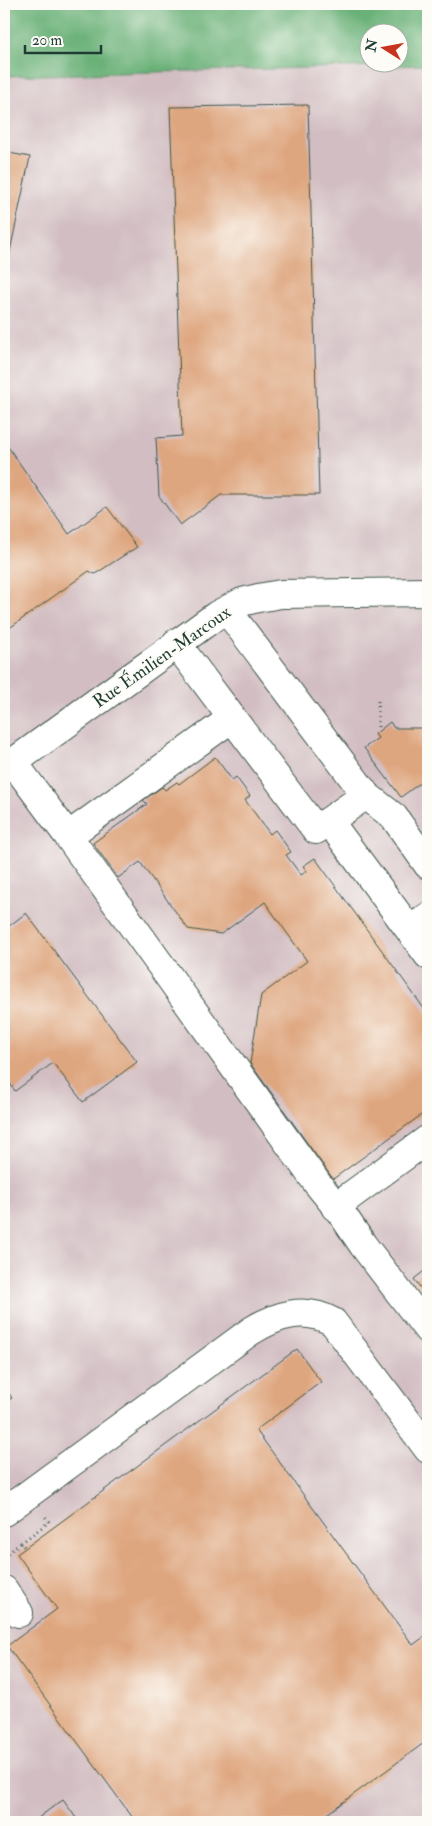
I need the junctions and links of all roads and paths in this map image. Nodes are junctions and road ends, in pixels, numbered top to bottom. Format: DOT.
graph roads {
  1 [pos="428,592"];
  2 [pos="227,610"];
  3 [pos="176,643"];
  4 [pos="378,701"];
  5 [pos="232,718"];
  6 [pos="378,731"];
  7 [pos="8,766"];
  8 [pos="366,795"];
  9 [pos="329,821"];
  10 [pos="68,836"];
  11 [pos="428,865"];
  12 [pos="419,923"];
  13 [pos="428,955"];
  14 [pos="428,1139"];
  15 [pos="335,1207"];
  16 [pos="428,1330"];
  17 [pos="428,1449"];
  18 [pos="4,1512"];
  19 [pos="49,1522"];
  20 [pos="21,1543"];
  21 [pos="25,1548"];
  22 [pos="4,1556"];
  23 [pos="4,1590"];
  24 [pos="19,1613"];
  1 -- 2 [label="street, Rue Émilien-Marcoux"];
  2 -- 3 [label="street, Rue Émilien-Marcoux"];
  2 -- 8 [label="street"];
  3 -- 5 [label="street"];
  3 -- 7 [label="street, Rue Émilien-Marcoux"];
  4 -- 6 [label="path"];
  5 -- 9 [label="street"];
  5 -- 10 [label="street"];
  7 -- 10 [label="street"];
  8 -- 9 [label="street"];
  8 -- 11 [label="street"];
  9 -- 12 [label="street"];
  10 -- 15 [label="street"];
  12 -- 13 [label="street"];
  14 -- 15 [label="street"];
  15 -- 16 [label="street"];
  17 -- 18 [label="street"];
  19 -- 20 [label="path"];
  20 -- 21 [label="path"];
  20 -- 22 [label="path"];
  23 -- 24 [label="street"];
}
